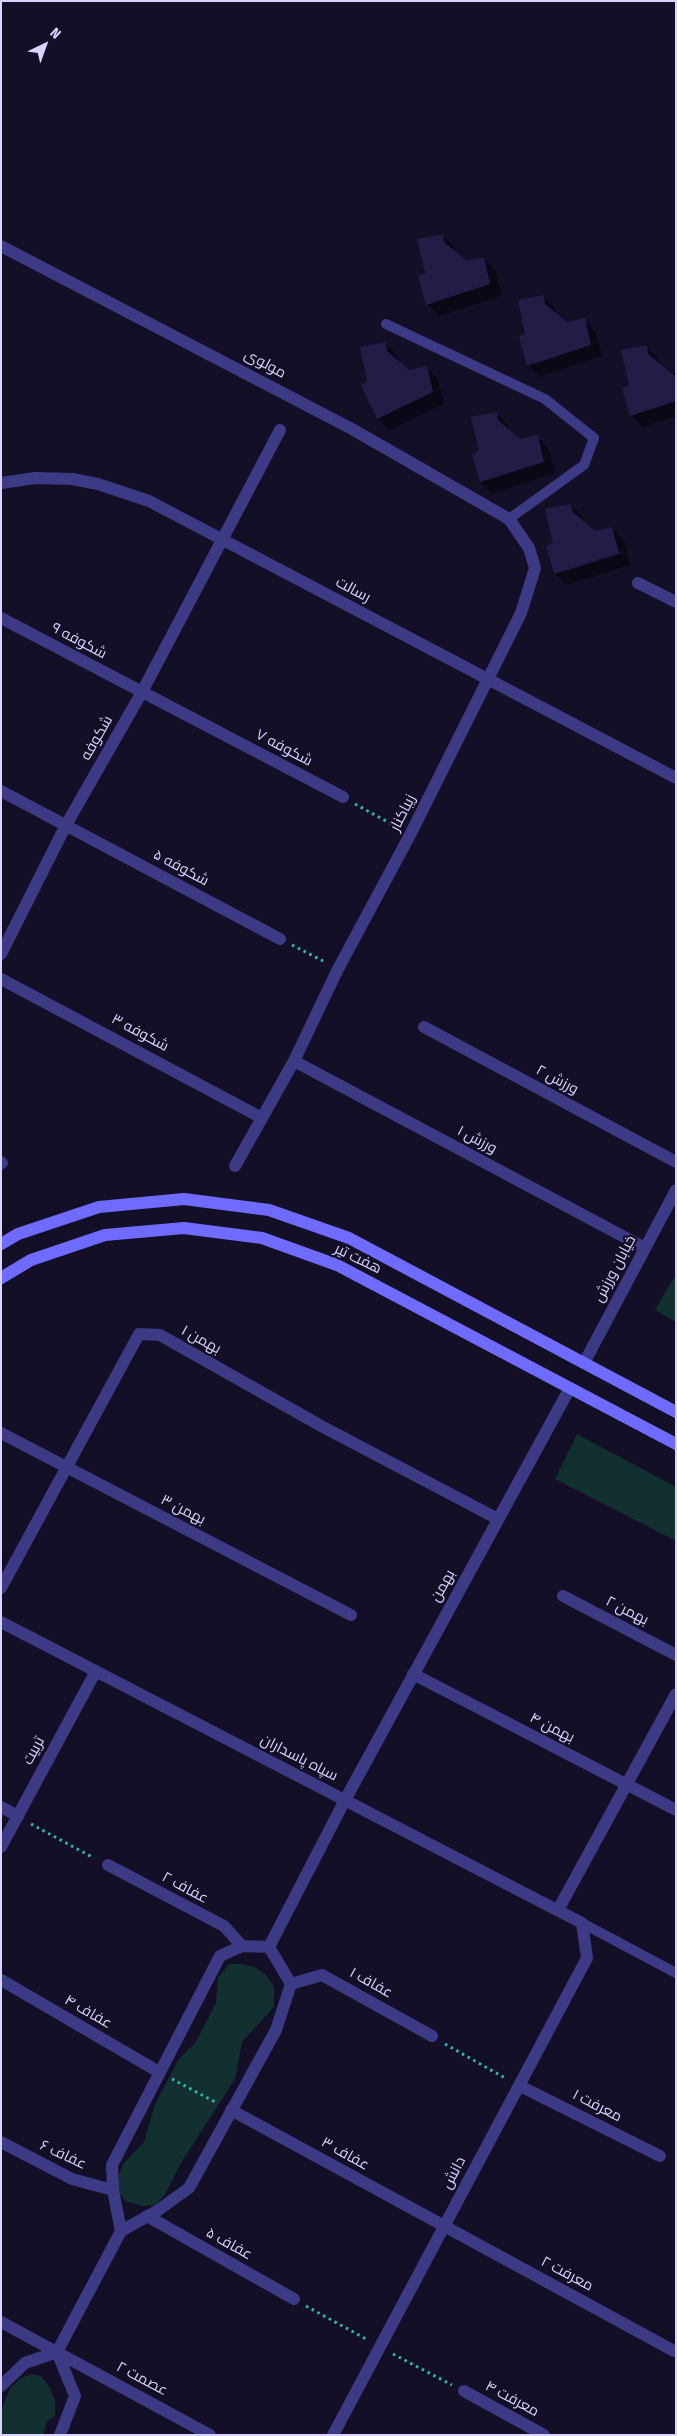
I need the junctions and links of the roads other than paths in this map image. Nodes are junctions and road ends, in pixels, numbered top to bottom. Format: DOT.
graph roads {
  1 [pos="1,246"];
  2 [pos="386,324"];
  3 [pos="280,430"];
  4 [pos="1,483"];
  5 [pos="509,519"];
  6 [pos="222,539"];
  7 [pos="638,583"];
  8 [pos="676,602"];
  9 [pos="1,618"];
  10 [pos="488,680"];
  11 [pos="142,692"];
  12 [pos="676,778"];
  13 [pos="1,791"];
  14 [pos="344,797"];
  15 [pos="66,825"];
  16 [pos="280,939"];
  17 [pos="1,954"];
  18 [pos="1,979"];
  19 [pos="424,1027"];
  20 [pos="294,1061"];
  21 [pos="262,1118"];
  22 [pos="676,1162"];
  23 [pos="235,1166"];
  24 [pos="676,1190"];
  25 [pos="1,1244"];
  26 [pos="645,1248"];
  27 [pos="1,1278"];
  28 [pos="584,1363"];
  29 [pos="570,1388"];
  30 [pos="676,1412"];
  31 [pos="1,1433"];
  32 [pos="676,1444"];
  33 [pos="67,1468"];
  34 [pos="498,1519"];
  35 [pos="1,1588"];
  36 [pos="563,1596"];
  37 [pos="351,1615"];
  38 [pos="1,1622"];
  39 [pos="676,1655"];
  40 [pos="96,1671"];
  41 [pos="414,1674"];
  42 [pos="676,1694"];
  43 [pos="626,1784"];
  44 [pos="345,1800"];
  45 [pos="1,1808"];
  46 [pos="676,1810"];
  47 [pos="18,1816"];
  48 [pos="1,1847"];
  49 [pos="108,1865"];
  50 [pos="558,1910"];
  51 [pos="582,1923"];
  52 [pos="242,1946"];
  53 [pos="270,1947"];
  54 [pos="676,1973"];
  55 [pos="1,1980"];
  56 [pos="291,1984"];
  57 [pos="432,2036"];
  58 [pos="159,2072"];
  59 [pos="520,2086"];
  60 [pos="231,2110"];
  61 [pos="1,2142"];
  62 [pos="660,2156"];
  63 [pos="113,2190"];
  64 [pos="147,2216"];
  65 [pos="444,2226"];
  66 [pos="121,2231"];
  67 [pos="294,2299"];
  68 [pos="1,2322"];
  69 [pos="674,2351"];
  70 [pos="57,2352"];
  71 [pos="1,2386"];
  72 [pos="464,2391"];
  73 [pos="60,2435"];
  74 [pos="210,2435"];
  75 [pos="334,2435"];
  76 [pos="544,2435"];
  1 -- 5 [label="street, مولوی"];
  2 -- 5 [label="lane"];
  3 -- 6 [label="street, شکوفه"];
  4 -- 6 [label="street, رسالت"];
  5 -- 10 [label="street, زیباکنار"];
  6 -- 10 [label="street, رسالت"];
  6 -- 11 [label="street, شکوفه"];
  7 -- 8 [label="street"];
  9 -- 11 [label="street, شکوفه ۹"];
  10 -- 12 [label="street, رسالت"];
  10 -- 20 [label="street, زیباکنار"];
  11 -- 14 [label="street, شکوفه ۷"];
  11 -- 15 [label="street, شکوفه"];
  13 -- 15 [label="street, شکوفه ۵"];
  15 -- 16 [label="street, شکوفه ۵"];
  15 -- 17 [label="street, شکوفه"];
  18 -- 21 [label="street, شکوفه ۳"];
  19 -- 22 [label="street, ورزش ۲"];
  20 -- 21 [label="street, زیباکنار"];
  20 -- 26 [label="street, ورزش ۱"];
  21 -- 23 [label="street, زیباکنار"];
  24 -- 26 [label="street, خیابان ورزش"];
  25 -- 28 [label="main road, هفت تیر"];
  26 -- 28 [label="street, خیابان ورزش"];
  27 -- 29 [label="main road, هفت تیر"];
  28 -- 30 [label="main road, هفت تیر"];
  29 -- 32 [label="main road, هفت تیر"];
  29 -- 34 [label="street, بهمن"];
  31 -- 33 [label="street, بهمن ۳"];
  33 -- 34 [label="street, بهمن ۱"];
  33 -- 35 [label="street, بهمن ۱"];
  33 -- 37 [label="street, بهمن ۳"];
  34 -- 41 [label="street, بهمن"];
  36 -- 39 [label="street, بهمن ۲"];
  38 -- 40 [label="street, سپاه پاسداران"];
  40 -- 44 [label="street, سپاه پاسداران"];
  40 -- 47 [label="street, تربیت"];
  41 -- 43 [label="street, بهمن ۴"];
  41 -- 44 [label="street, بهمن"];
  42 -- 43 [label="street"];
  43 -- 46 [label="street, بهمن ۴"];
  43 -- 50 [label="street"];
  44 -- 50 [label="street, سپاه پاسداران"];
  44 -- 53 [label="street, بهمن"];
  45 -- 47 [label="street"];
  47 -- 48 [label="street, تربیت"];
  49 -- 52 [label="street, عفاف ۲"];
  50 -- 51 [label="street, سپاه پاسداران"];
  51 -- 54 [label="lane"];
  51 -- 59 [label="street, دانش"];
  52 -- 53 [label="street"];
  52 -- 58 [label="street"];
  53 -- 56 [label="street"];
  55 -- 58 [label="street, عفاف ۴"];
  56 -- 57 [label="street, عفاف ۱"];
  56 -- 60 [label="street"];
  58 -- 63 [label="street"];
  59 -- 62 [label="street, معرفت ۱"];
  59 -- 65 [label="street, دانش"];
  60 -- 64 [label="street"];
  60 -- 65 [label="street, عفاف ۳"];
  61 -- 63 [label="street, عفاف ۶"];
  63 -- 66 [label="street"];
  64 -- 66 [label="street"];
  64 -- 67 [label="street, عفاف ۵"];
  65 -- 69 [label="street, معرفت ۲"];
  65 -- 75 [label="street, دانش"];
  66 -- 70 [label="street"];
  68 -- 70 [label="street, عصمت ۲"];
  70 -- 71 [label="street"];
  70 -- 73 [label="street"];
  70 -- 74 [label="street, عصمت ۲"];
  72 -- 76 [label="street, معرفت ۴"];
}
